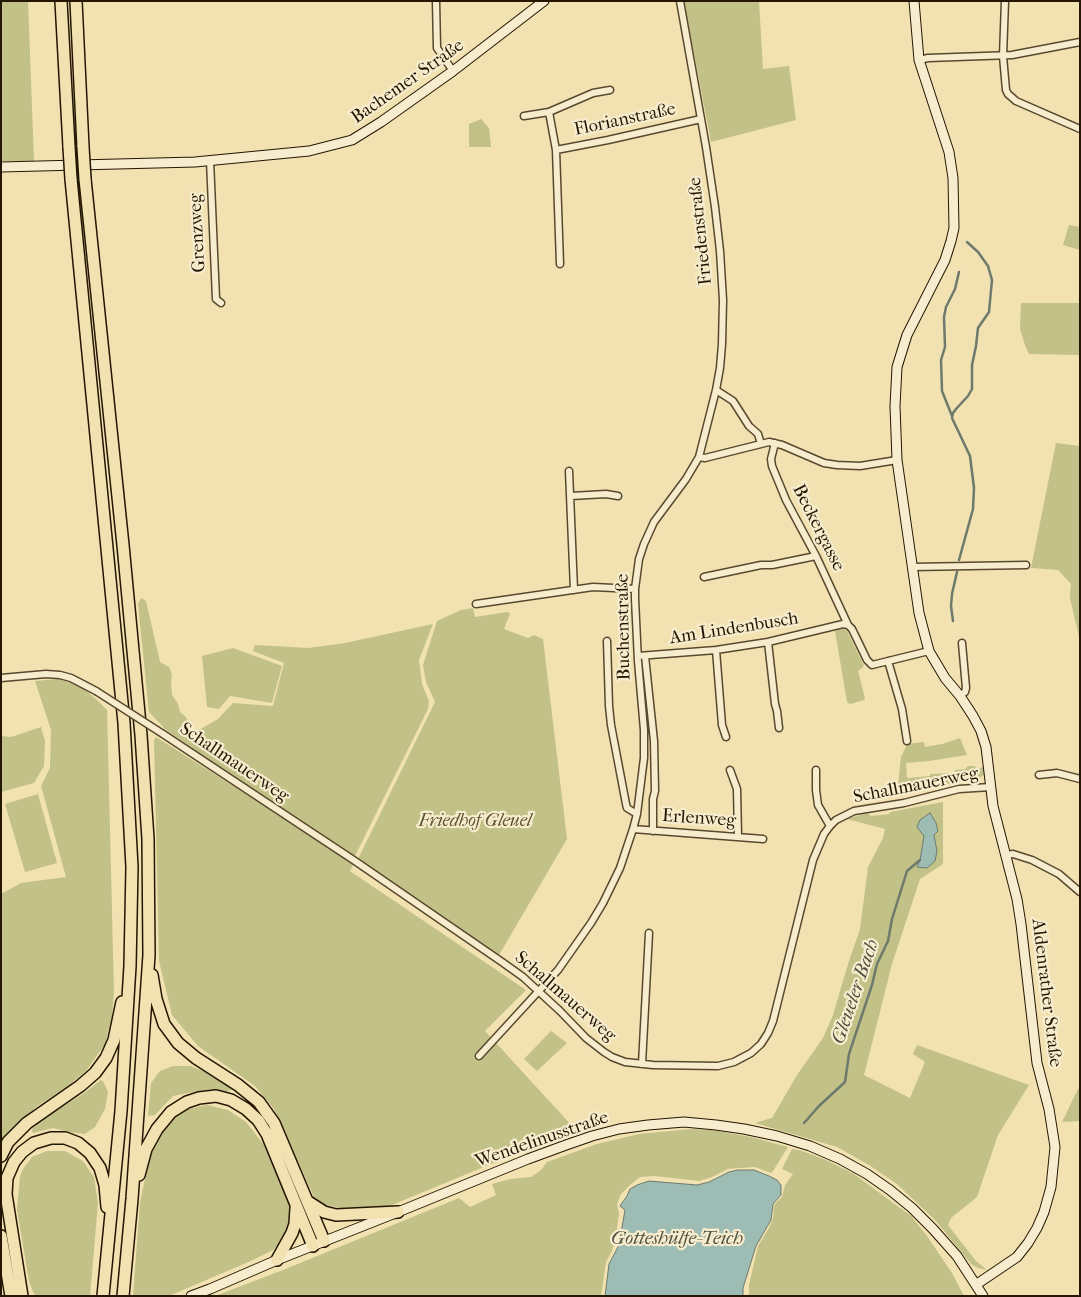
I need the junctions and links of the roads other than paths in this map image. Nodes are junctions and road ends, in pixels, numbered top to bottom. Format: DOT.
graph roads {
  1 [pos="61,1"];
  2 [pos="76,1"];
  3 [pos="436,1"];
  4 [pos="544,1"];
  5 [pos="680,1"];
  6 [pos="914,1"];
  7 [pos="1005,1"];
  8 [pos="1080,42"];
  9 [pos="1003,56"];
  10 [pos="919,60"];
  11 [pos="453,71"];
  12 [pos="610,90"];
  13 [pos="548,112"];
  14 [pos="524,116"];
  15 [pos="701,119"];
  16 [pos="1080,129"];
  17 [pos="556,150"];
  18 [pos="210,160"];
  19 [pos="1,166"];
  20 [pos="560,264"];
  21 [pos="221,303"];
  22 [pos="716,390"];
  23 [pos="775,443"];
  24 [pos="761,444"];
  25 [pos="699,457"];
  26 [pos="897,460"];
  27 [pos="570,471"];
  28 [pos="570,496"];
  29 [pos="618,496"];
  30 [pos="816,556"];
  31 [pos="1026,565"];
  32 [pos="912,567"];
  33 [pos="704,577"];
  34 [pos="635,589"];
  35 [pos="574,590"];
  36 [pos="476,604"];
  37 [pos="848,625"];
  38 [pos="607,641"];
  39 [pos="768,642"];
  40 [pos="962,642"];
  41 [pos="716,650"];
  42 [pos="929,651"];
  43 [pos="638,656"];
  44 [pos="645,656"];
  45 [pos="888,662"];
  46 [pos="1,678"];
  47 [pos="960,696"];
  48 [pos="779,728"];
  49 [pos="726,737"];
  50 [pos="907,741"];
  51 [pos="730,770"];
  52 [pos="816,770"];
  53 [pos="1040,775"];
  54 [pos="1080,779"];
  55 [pos="991,787"];
  56 [pos="637,814"];
  57 [pos="830,826"];
  58 [pos="634,829"];
  59 [pos="653,831"];
  60 [pos="738,836"];
  61 [pos="764,839"];
  62 [pos="1006,855"];
  63 [pos="1080,892"];
  64 [pos="649,933"];
  65 [pos="149,955"];
  66 [pos="130,966"];
  67 [pos="539,992"];
  68 [pos="479,1056"];
  69 [pos="642,1064"];
  70 [pos="1,1156"];
  71 [pos="132,1199"];
  72 [pos="302,1203"];
  73 [pos="398,1212"];
  74 [pos="110,1231"];
  75 [pos="1,1236"];
  76 [pos="318,1243"];
  77 [pos="277,1260"];
  78 [pos="976,1284"];
  79 [pos="17,1293"];
  80 [pos="103,1296"];
  81 [pos="123,1296"];
  82 [pos="191,1296"];
  83 [pos="984,1296"];
  1 -- 66 [label="highway, bridge"];
  2 -- 65 [label="highway, bridge"];
  3 -- 11 [label="street"];
  4 -- 11 [label="street, Bachemer Straße"];
  5 -- 15 [label="street, Friedenstraße"];
  6 -- 10 [label="street, Aldenrather Straße"];
  7 -- 9 [label="street"];
  8 -- 9 [label="street"];
  9 -- 10 [label="street"];
  9 -- 16 [label="street"];
  10 -- 26 [label="street, Aldenrather Straße"];
  11 -- 18 [label="street, Bachemer Straße"];
  12 -- 13 [label="street"];
  13 -- 14 [label="street"];
  13 -- 17 [label="street"];
  15 -- 17 [label="street, Florianstraße"];
  15 -- 22 [label="street, Friedenstraße"];
  17 -- 20 [label="street"];
  18 -- 19 [label="street, Bachemer Straße"];
  18 -- 21 [label="street, Grenzweg"];
  22 -- 24 [label="street"];
  22 -- 25 [label="street, Friedenstraße"];
  23 -- 24 [label="street"];
  23 -- 26 [label="street"];
  23 -- 30 [label="street, Beckergasse"];
  24 -- 25 [label="street"];
  25 -- 34 [label="street, Buchenstraße"];
  26 -- 32 [label="street, Aldenrather Straße"];
  27 -- 28 [label="street"];
  28 -- 29 [label="street"];
  28 -- 35 [label="street"];
  30 -- 33 [label="street"];
  30 -- 37 [label="street, Beckergasse"];
  31 -- 32 [label="street"];
  32 -- 42 [label="street, Aldenrather Straße"];
  34 -- 35 [label="street"];
  34 -- 43 [label="street, Buchenstraße"];
  35 -- 36 [label="street"];
  37 -- 39 [label="street, Am Lindenbusch"];
  37 -- 45 [label="street"];
  38 -- 56 [label="street, Buchenstraße"];
  39 -- 41 [label="street, Am Lindenbusch"];
  39 -- 48 [label="street"];
  40 -- 47 [label="street"];
  41 -- 44 [label="street, Am Lindenbusch"];
  41 -- 49 [label="street"];
  42 -- 45 [label="street"];
  42 -- 47 [label="street, Aldenrather Straße"];
  43 -- 44 [label="street, Am Lindenbusch"];
  43 -- 56 [label="street, Buchenstraße"];
  44 -- 59 [label="street, Buchenstraße"];
  45 -- 50 [label="street"];
  46 -- 67 [label="street, Schallmauerweg, bridge"];
  47 -- 55 [label="street, Aldenrather Straße"];
  51 -- 60 [label="street"];
  52 -- 57 [label="street"];
  53 -- 54 [label="street"];
  55 -- 57 [label="street, Schallmauerweg"];
  55 -- 62 [label="street, Aldenrather Straße"];
  56 -- 58 [label="street, Buchenstraße"];
  57 -- 69 [label="street, Schallmauerweg"];
  58 -- 59 [label="street, Erlenweg"];
  58 -- 67 [label="street, Buchenstraße"];
  59 -- 60 [label="street, Erlenweg"];
  60 -- 61 [label="street, Erlenweg"];
  62 -- 63 [label="street"];
  62 -- 78 [label="street, Aldenrather Straße"];
  64 -- 69 [label="street"];
  65 -- 71 [label="highway"];
  65 -- 72 [label="highway"];
  66 -- 70 [label="highway"];
  66 -- 74 [label="highway"];
  67 -- 68 [label="street, Buchenstraße"];
  67 -- 69 [label="street, Schallmauerweg"];
  71 -- 72 [label="highway"];
  71 -- 81 [label="highway"];
  72 -- 73 [label="highway"];
  72 -- 76 [label="highway"];
  72 -- 77 [label="highway"];
  73 -- 76 [label="street, Wendelinusstraße"];
  73 -- 78 [label="street, Wendelinusstraße"];
  74 -- 79 [label="highway"];
  74 -- 80 [label="highway"];
  75 -- 79 [label="highway"];
  76 -- 77 [label="street, Wendelinusstraße"];
  77 -- 82 [label="street, Wendelinusstraße"];
  78 -- 83 [label="street, Wendelinusstraße"];
}
